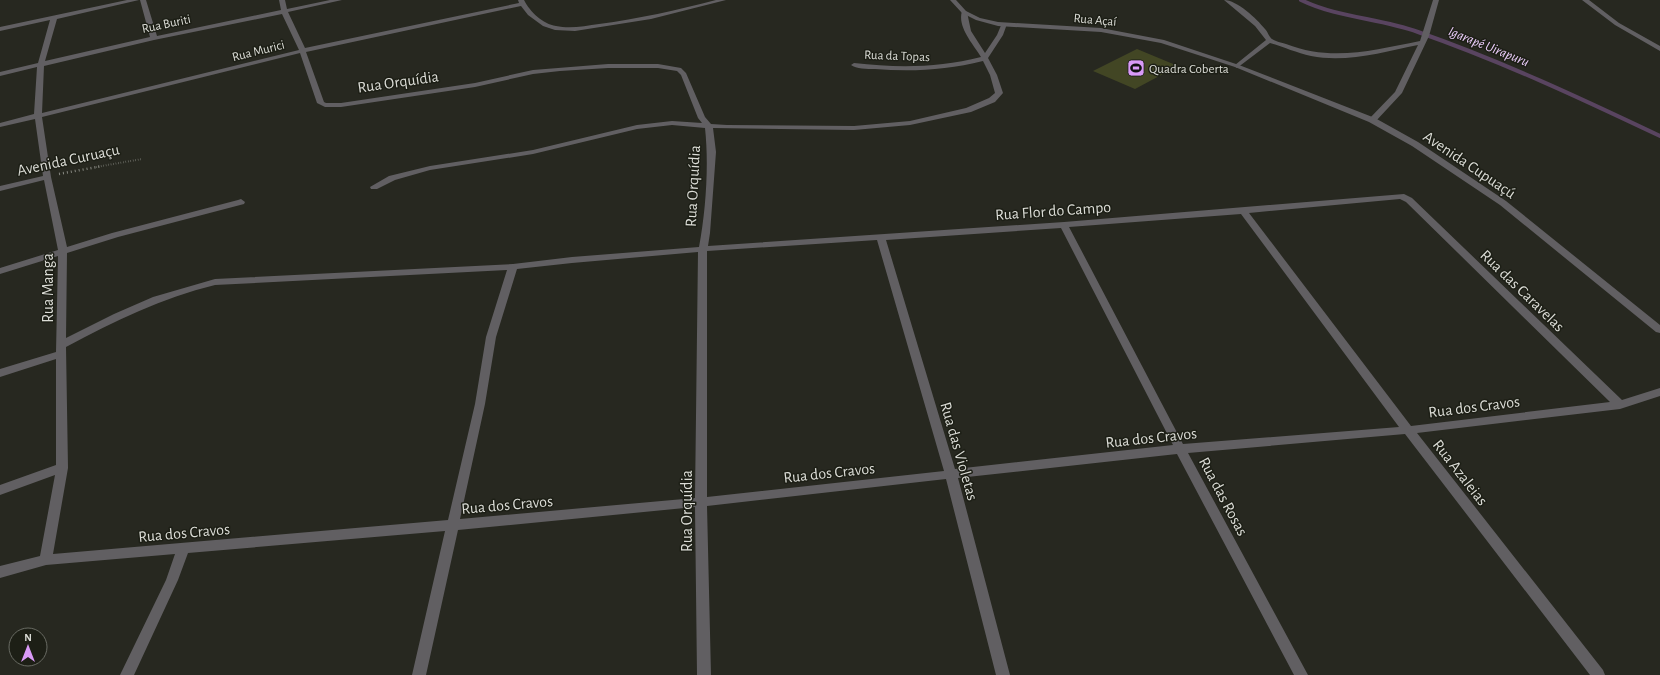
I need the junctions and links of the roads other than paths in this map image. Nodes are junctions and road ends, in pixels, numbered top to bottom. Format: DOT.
graph roads {
  1 [pos="136,0"];
  2 [pos="143,0"];
  3 [pos="282,0"];
  4 [pos="339,0"];
  5 [pos="723,0"];
  6 [pos="953,0"];
  7 [pos="1227,0"];
  8 [pos="1436,0"];
  9 [pos="1586,0"];
  10 [pos="522,2"];
  11 [pos="283,11"];
  12 [pos="964,12"];
  13 [pos="54,18"];
  14 [pos="1004,24"];
  15 [pos="0,29"];
  16 [pos="154,38"];
  17 [pos="1425,39"];
  18 [pos="1269,40"];
  19 [pos="1660,49"];
  20 [pos="302,51"];
  21 [pos="985,58"];
  22 [pos="41,65"];
  23 [pos="854,65"];
  24 [pos="1237,66"];
  25 [pos="0,74"];
  26 [pos="38,116"];
  27 [pos="1372,120"];
  28 [pos="0,125"];
  29 [pos="709,126"];
  30 [pos="47,177"];
  31 [pos="374,187"];
  32 [pos="0,188"];
  33 [pos="1405,197"];
  34 [pos="241,202"];
  35 [pos="1243,211"];
  36 [pos="1064,225"];
  37 [pos="881,238"];
  38 [pos="703,249"];
  39 [pos="63,251"];
  40 [pos="513,266"];
  41 [pos="0,271"];
  42 [pos="1660,330"];
  43 [pos="62,349"];
  44 [pos="0,373"];
  45 [pos="1660,392"];
  46 [pos="1620,405"];
  47 [pos="1408,430"];
  48 [pos="1180,449"];
  49 [pos="62,468"];
  50 [pos="950,475"];
  51 [pos="0,490"];
  52 [pos="701,502"];
  53 [pos="452,525"];
  54 [pos="184,548"];
  55 [pos="46,560"];
  56 [pos="0,572"];
  57 [pos="127,675"];
  58 [pos="419,675"];
  59 [pos="704,675"];
  60 [pos="1003,675"];
  61 [pos="1301,675"];
  62 [pos="1598,675"];
  1 -- 13 [label="street"];
  2 -- 16 [label="street"];
  3 -- 11 [label="street"];
  4 -- 11 [label="street, Rua Buriti"];
  5 -- 10 [label="street"];
  6 -- 12 [label="street, Rua Açaí"];
  7 -- 18 [label="street"];
  8 -- 17 [label="street"];
  9 -- 19 [label="street"];
  10 -- 20 [label="street, Rua Murici"];
  11 -- 16 [label="street, Rua Buriti"];
  11 -- 20 [label="street"];
  12 -- 14 [label="street, Rua Açaí"];
  12 -- 21 [label="street"];
  13 -- 15 [label="street"];
  13 -- 22 [label="street, Rua Manga"];
  14 -- 21 [label="street"];
  14 -- 24 [label="street, Rua Açaí"];
  16 -- 22 [label="street, Rua Buriti"];
  17 -- 18 [label="street"];
  17 -- 27 [label="street"];
  18 -- 24 [label="street"];
  20 -- 26 [label="street, Rua Murici"];
  20 -- 29 [label="street, Rua Orquídia"];
  21 -- 23 [label="street, Rua da Topas"];
  21 -- 29 [label="street"];
  22 -- 25 [label="street, Rua Buriti"];
  22 -- 26 [label="street, Rua Manga"];
  24 -- 27 [label="street, Avenida Cupuaçú"];
  26 -- 28 [label="street, Rua Murici"];
  26 -- 30 [label="street, Rua Manga"];
  27 -- 42 [label="street, Avenida Cupuaçú"];
  29 -- 31 [label="street"];
  29 -- 38 [label="street, Rua Orquídia"];
  30 -- 32 [label="street, Avenida Curuaçu"];
  30 -- 39 [label="street, Rua Manga"];
  33 -- 35 [label="street, Rua Flor do Campo"];
  33 -- 46 [label="street, Rua das Caravelas"];
  34 -- 39 [label="street"];
  35 -- 36 [label="street, Rua Flor do Campo"];
  35 -- 47 [label="street, Rua Azaleias"];
  36 -- 37 [label="street, Rua Flor do Campo"];
  36 -- 48 [label="street, Rua das Rosas"];
  37 -- 38 [label="street, Rua Flor do Campo"];
  37 -- 50 [label="street, Rua das Violetas"];
  38 -- 40 [label="street, Rua Flor do Campo"];
  38 -- 52 [label="street, Rua Orquídia"];
  39 -- 41 [label="street"];
  39 -- 43 [label="street, Rua Manga"];
  40 -- 43 [label="street, Rua Flor do Campo"];
  40 -- 53 [label="street"];
  43 -- 44 [label="street, Rua Flor do Campo"];
  43 -- 49 [label="street, Rua Manga"];
  45 -- 46 [label="street, Rua dos Cravos"];
  46 -- 47 [label="street, Rua dos Cravos"];
  47 -- 48 [label="street, Rua dos Cravos"];
  47 -- 62 [label="street, Rua Azaleias"];
  48 -- 50 [label="street, Rua dos Cravos"];
  48 -- 61 [label="street, Rua das Rosas"];
  49 -- 51 [label="street"];
  49 -- 55 [label="street, Rua Manga"];
  50 -- 52 [label="street, Rua dos Cravos"];
  50 -- 60 [label="street, Rua das Violetas"];
  52 -- 53 [label="street, Rua dos Cravos"];
  52 -- 59 [label="street, Rua Orquídia"];
  53 -- 54 [label="street, Rua dos Cravos"];
  53 -- 58 [label="street"];
  54 -- 55 [label="street, Rua dos Cravos"];
  54 -- 57 [label="street"];
  55 -- 56 [label="street, Rua dos Cravos"];
}
